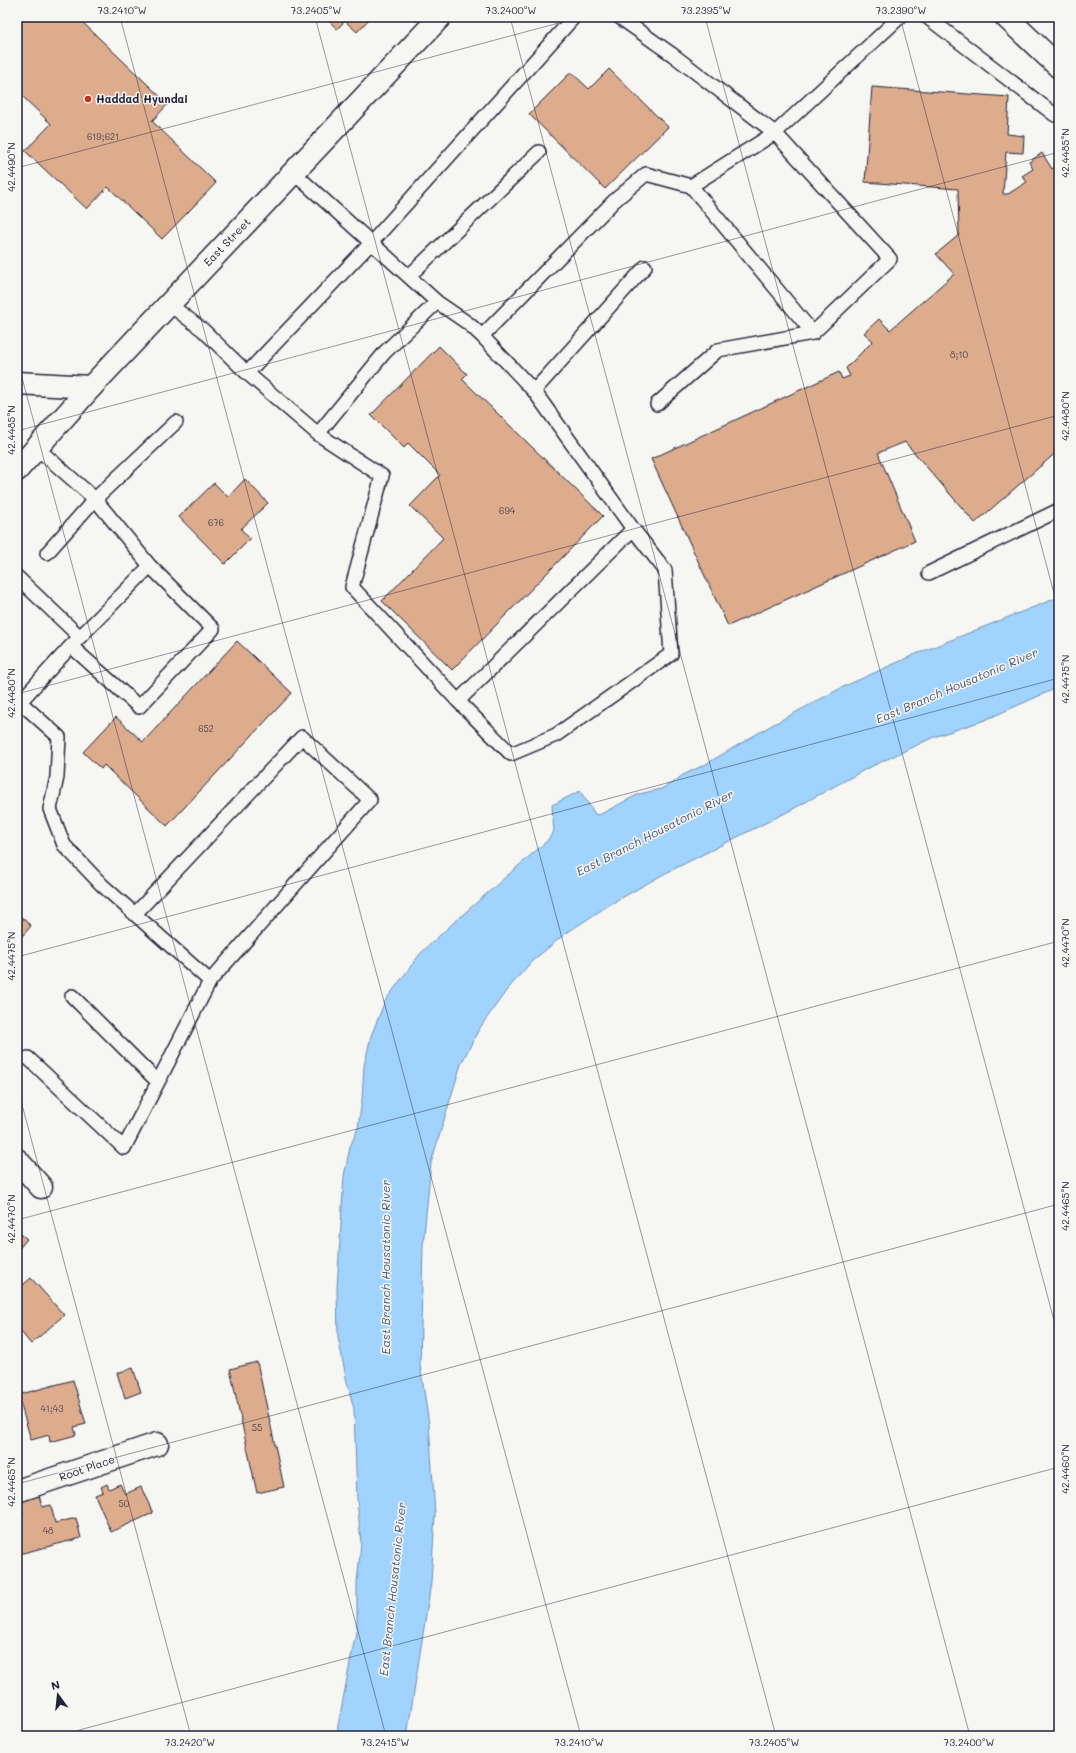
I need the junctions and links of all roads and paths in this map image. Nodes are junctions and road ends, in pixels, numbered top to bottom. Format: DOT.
graph roads {
  1 [pos="440,17"];
  2 [pos="574,17"];
  3 [pos="619,17"];
  4 [pos="900,17"];
  5 [pos="927,17"];
  6 [pos="1006,17"];
  7 [pos="1059,67"];
  8 [pos="1058,115"];
  9 [pos="774,134"];
  10 [pos="539,152"];
  11 [pos="294,173"];
  12 [pos="691,186"];
  13 [pos="371,243"];
  14 [pos="645,267"];
  15 [pos="409,276"];
  16 [pos="437,302"];
  17 [pos="169,304"];
  18 [pos="813,333"];
  19 [pos="482,336"];
  20 [pos="247,373"];
  21 [pos="17,383"];
  22 [pos="91,387"];
  23 [pos="534,391"];
  24 [pos="657,404"];
  25 [pos="176,422"];
  26 [pos="318,434"];
  27 [pos="37,448"];
  28 [pos="17,470"];
  29 [pos="95,499"];
  30 [pos="1059,510"];
  31 [pos="633,529"];
  32 [pos="47,553"];
  33 [pos="150,566"];
  34 [pos="929,572"];
  35 [pos="17,577"];
  36 [pos="75,642"];
  37 [pos="458,701"];
  38 [pos="18,703"];
  39 [pos="135,914"];
  40 [pos="210,981"];
  41 [pos="72,996"];
  42 [pos="28,1058"];
  43 [pos="158,1082"];
  44 [pos="17,1160"];
  45 [pos="41,1187"];
  46 [pos="157,1444"];
  47 [pos="17,1491"];
  1 -- 11 [label="main road, East Street"];
  2 -- 13 [label="lane"];
  3 -- 9 [label="lane"];
  4 -- 9 [label="lane"];
  5 -- 8 [label="lane"];
  6 -- 7 [label="main road"];
  9 -- 12 [label="lane"];
  9 -- 18 [label="lane"];
  10 -- 15 [label="lane"];
  11 -- 13 [label="lane"];
  11 -- 17 [label="main road, East Street"];
  12 -- 18 [label="lane"];
  12 -- 19 [label="lane"];
  13 -- 15 [label="lane"];
  13 -- 20 [label="lane"];
  14 -- 23 [label="lane"];
  15 -- 16 [label="lane"];
  16 -- 19 [label="lane"];
  16 -- 26 [label="lane"];
  17 -- 20 [label="lane"];
  17 -- 22 [label="main road, East Street"];
  18 -- 24 [label="lane"];
  19 -- 23 [label="lane"];
  20 -- 26 [label="lane"];
  21 -- 22 [label="main road"];
  22 -- 27 [label="main road, East Street"];
  23 -- 31 [label="lane"];
  25 -- 29 [label="lane"];
  26 -- 37 [label="lane"];
  27 -- 28 [label="main road, East Street"];
  27 -- 29 [label="lane"];
  29 -- 32 [label="lane"];
  29 -- 33 [label="lane"];
  30 -- 34 [label="lane"];
  31 -- 37 [label="lane"];
  31 -- 37 [label="lane"];
  33 -- 36 [label="lane"];
  33 -- 36 [label="lane"];
  35 -- 36 [label="lane"];
  36 -- 38 [label="lane"];
  38 -- 39 [label="lane"];
  39 -- 40 [label="lane"];
  39 -- 40 [label="lane"];
  40 -- 43 [label="lane"];
  41 -- 43 [label="lane"];
  42 -- 43 [label="lane"];
  44 -- 45 [label="main road"];
  46 -- 47 [label="main road, Root Place"];
}
